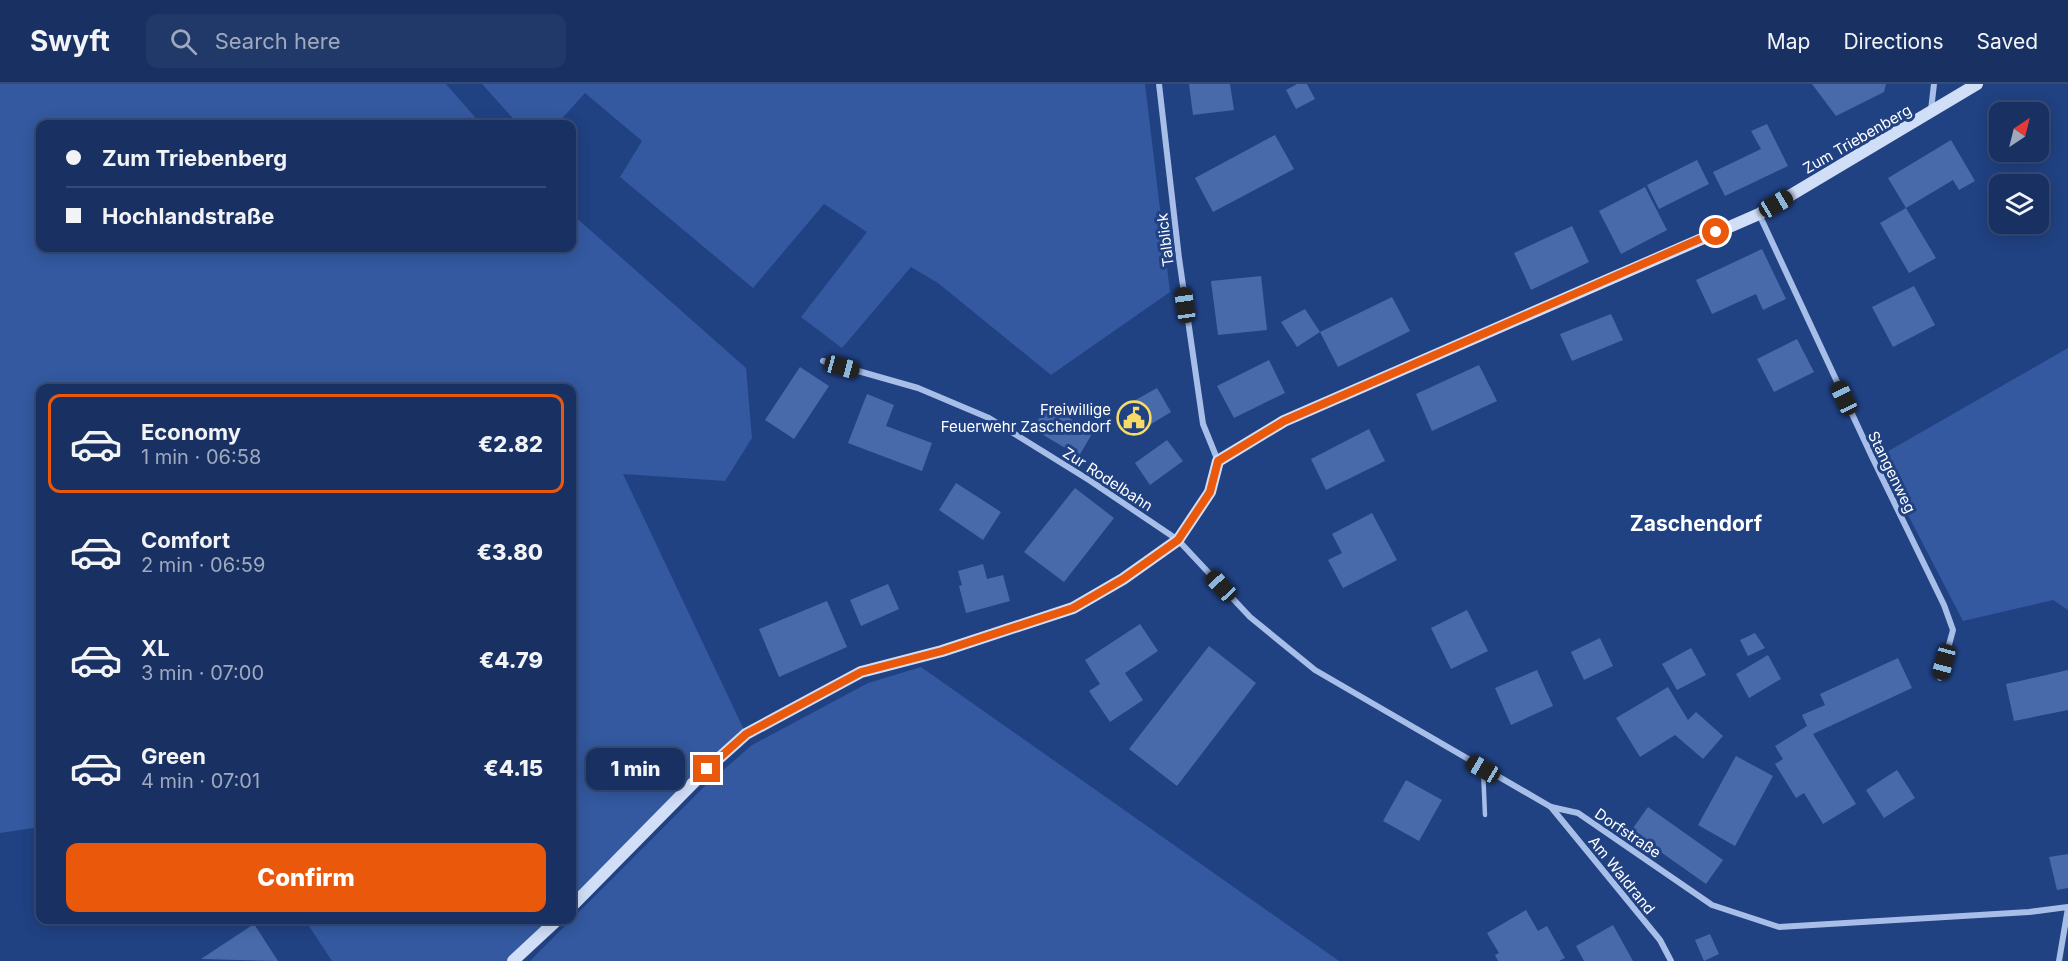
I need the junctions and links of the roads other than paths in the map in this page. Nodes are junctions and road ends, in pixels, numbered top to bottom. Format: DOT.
graph roads {
  1 [pos="1158,84"];
  2 [pos="1934,84"];
  3 [pos="1977,84"];
  4 [pos="1930,113"];
  5 [pos="1759,214"];
  6 [pos="823,361"];
  7 [pos="1218,461"];
  8 [pos="1178,540"];
  9 [pos="1940,678"];
  10 [pos="1483,769"];
  11 [pos="1551,807"];
  12 [pos="1485,815"];
  13 [pos="576,902"];
  14 [pos="2068,907"];
  15 [pos="553,924"];
  16 [pos="513,961"];
  17 [pos="1671,961"];
  18 [pos="2059,961"];
  1 -- 7 [label="street, Talblick"];
  2 -- 4 [label="street"];
  3 -- 4 [label="street, Zum Triebenberg"];
  4 -- 5 [label="street, Zum Triebenberg"];
  5 -- 7 [label="street, Zum Triebenberg"];
  5 -- 9 [label="street, Stangenweg"];
  6 -- 8 [label="street, Zur Rodelbahn"];
  7 -- 8 [label="street"];
  8 -- 10 [label="street, Dorfstraße"];
  8 -- 13 [label="street"];
  10 -- 11 [label="street, Dorfstraße"];
  10 -- 12 [label="lane"];
  11 -- 14 [label="street, Dorfstraße"];
  11 -- 17 [label="street, Am Waldrand"];
  14 -- 18 [label="street, Dorfstraße"];
  15 -- 16 [label="street"];
}
